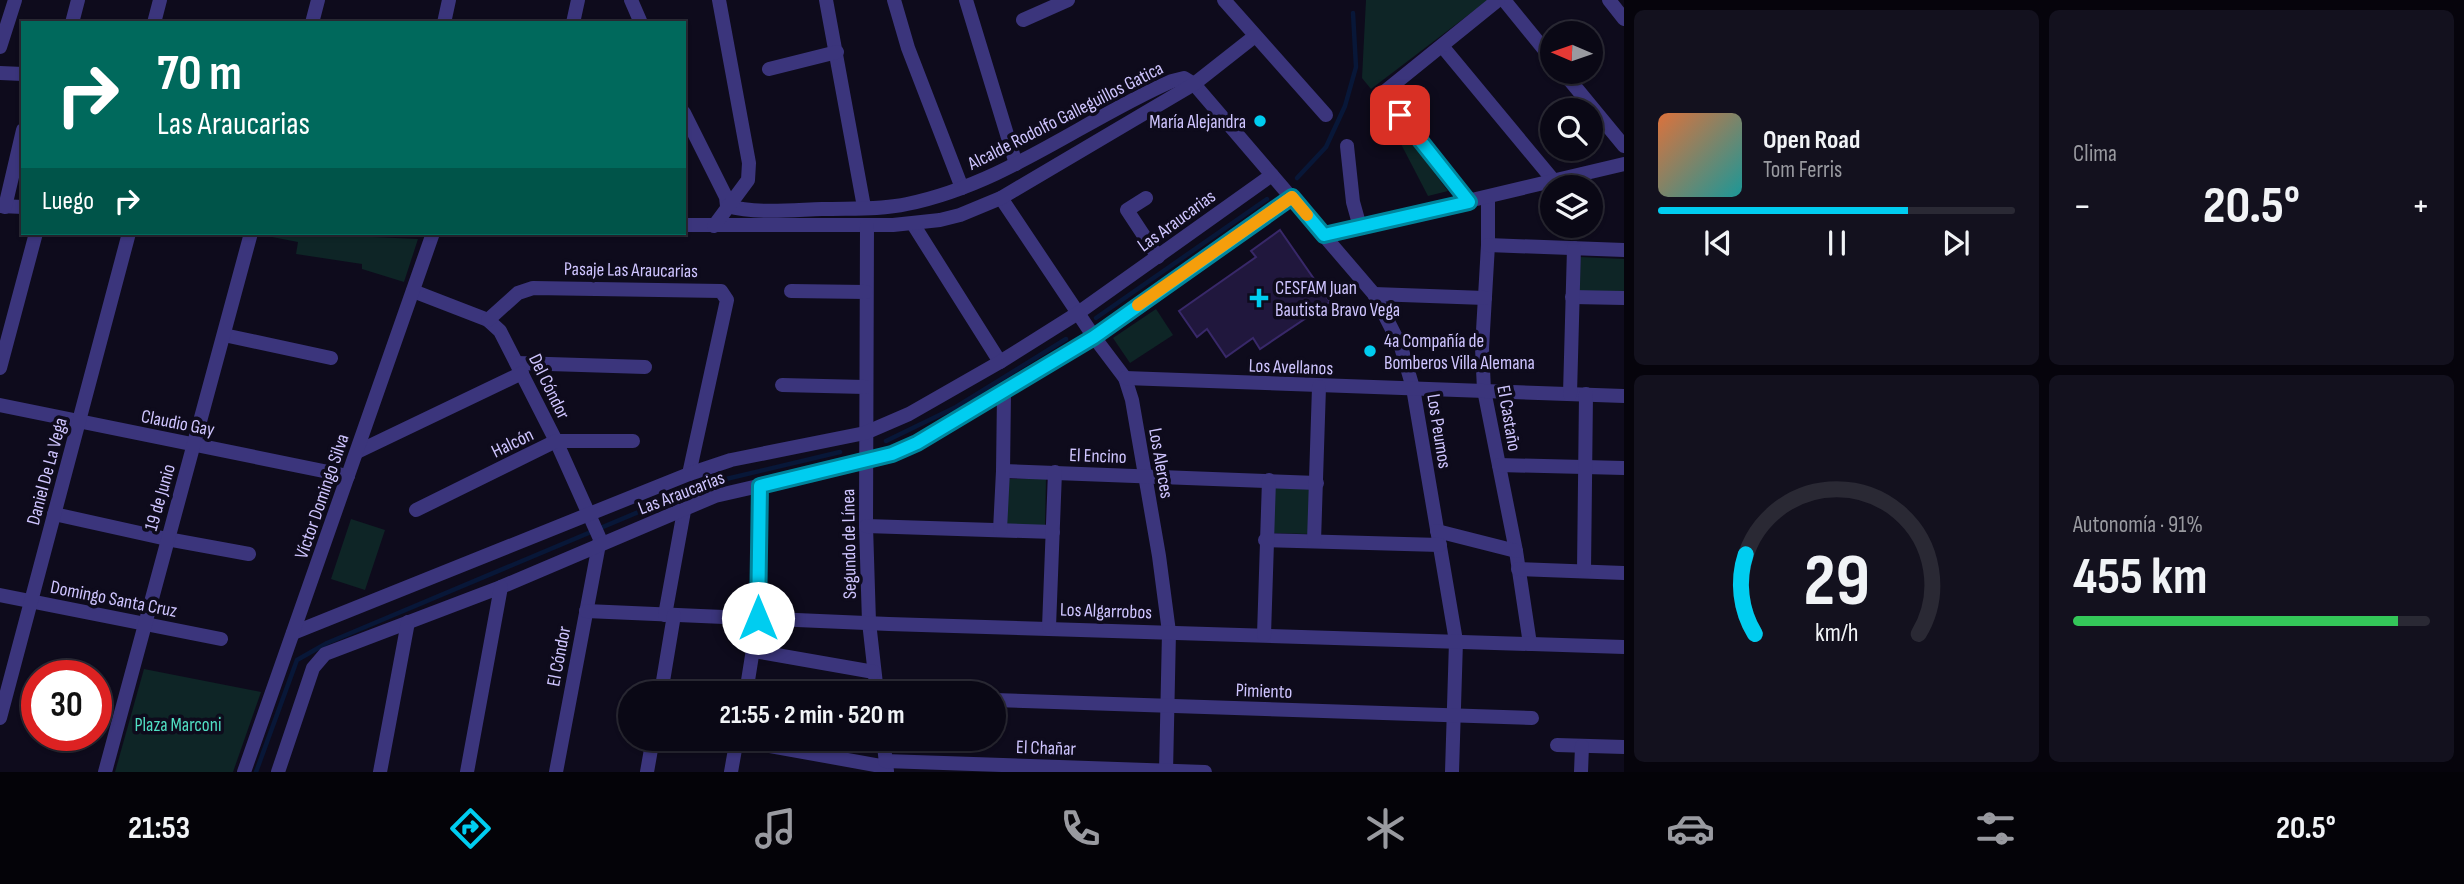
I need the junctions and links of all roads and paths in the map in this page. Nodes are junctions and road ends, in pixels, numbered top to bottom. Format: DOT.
graph roads {
  1 [pos="15,0"];
  2 [pos="78,0"];
  3 [pos="160,0"];
  4 [pos="318,0"];
  5 [pos="449,0"];
  6 [pos="578,0"];
  7 [pos="631,0"];
  8 [pos="719,0"];
  9 [pos="826,0"];
  10 [pos="894,0"];
  11 [pos="966,0"];
  12 [pos="1068,0"];
  13 [pos="1224,0"];
  14 [pos="1498,0"];
  15 [pos="1504,0"];
  16 [pos="1609,0"];
  17 [pos="1624,19"];
  18 [pos="1024,20"];
  19 [pos="73,21"];
  20 [pos="155,21"];
  21 [pos="313,21"];
  22 [pos="444,21"];
  23 [pos="573,21"];
  24 [pos="640,21"];
  25 [pos="1255,36"];
  26 [pos="1540,44"];
  27 [pos="1442,46"];
  28 [pos="0,47"];
  29 [pos="837,51"];
  30 [pos="769,69"];
  31 [pos="0,73"];
  32 [pos="21,74"];
  33 [pos="1194,84"];
  34 [pos="1573,84"];
  35 [pos="1326,115"];
  36 [pos="686,117"];
  37 [pos="21,138"];
  38 [pos="1347,146"];
  39 [pos="1624,146"];
  40 [pos="1016,164"];
  41 [pos="1624,164"];
  42 [pos="1272,175"];
  43 [pos="1549,175"];
  44 [pos="1579,175"];
  45 [pos="1540,184"];
  46 [pos="962,188"];
  47 [pos="1292,197"];
  48 [pos="1488,197"];
  49 [pos="1002,198"];
  50 [pos="1146,198"];
  51 [pos="1469,202"];
  52 [pos="727,206"];
  53 [pos="3,207"];
  54 [pos="21,207"];
  55 [pos="864,207"];
  56 [pos="686,225"];
  57 [pos="913,225"];
  58 [pos="714,226"];
  59 [pos="867,226"];
  60 [pos="1360,227"];
  61 [pos="35,235"];
  62 [pos="128,235"];
  63 [pos="250,235"];
  64 [pos="432,235"];
  65 [pos="1324,235"];
  66 [pos="1488,246"];
  67 [pos="1574,248"];
  68 [pos="1624,250"];
  69 [pos="1158,257"];
  70 [pos="413,291"];
  71 [pos="791,291"];
  72 [pos="866,292"];
  73 [pos="1374,294"];
  74 [pos="1572,297"];
  75 [pos="1485,298"];
  76 [pos="1624,298"];
  77 [pos="1078,313"];
  78 [pos="488,320"];
  79 [pos="224,334"];
  80 [pos="1094,337"];
  81 [pos="331,358"];
  82 [pos="1000,362"];
  83 [pos="645,367"];
  84 [pos="0,368"];
  85 [pos="519,368"];
  86 [pos="1125,378"];
  87 [pos="782,385"];
  88 [pos="865,387"];
  89 [pos="1319,387"];
  90 [pos="1413,388"];
  91 [pos="1484,390"];
  92 [pos="1004,393"];
  93 [pos="1570,394"];
  94 [pos="1586,394"];
  95 [pos="1624,396"];
  96 [pos="0,405"];
  97 [pos="79,422"];
  98 [pos="865,433"];
  99 [pos="556,441"];
  100 [pos="633,442"];
  101 [pos="194,445"];
  102 [pos="357,452"];
  103 [pos="865,461"];
  104 [pos="1499,465"];
  105 [pos="1586,467"];
  106 [pos="1624,468"];
  107 [pos="1003,471"];
  108 [pos="1055,472"];
  109 [pos="689,474"];
  110 [pos="348,476"];
  111 [pos="1144,476"];
  112 [pos="1269,480"];
  113 [pos="1317,483"];
  114 [pos="760,486"];
  115 [pos="416,510"];
  116 [pos="684,511"];
  117 [pos="54,514"];
  118 [pos="591,517"];
  119 [pos="866,526"];
  120 [pos="1000,530"];
  121 [pos="1053,532"];
  122 [pos="1439,538"];
  123 [pos="167,539"];
  124 [pos="1265,540"];
  125 [pos="1314,541"];
  126 [pos="599,543"];
  127 [pos="1516,551"];
  128 [pos="249,554"];
  129 [pos="1518,569"];
  130 [pos="1584,571"];
  131 [pos="1624,573"];
  132 [pos="501,587"];
  133 [pos="0,595"];
  134 [pos="31,601"];
  135 [pos="586,611"];
  136 [pos="670,615"];
  137 [pos="758,618"];
  138 [pos="408,622"];
  139 [pos="869,622"];
  140 [pos="145,624"];
  141 [pos="1049,627"];
  142 [pos="1169,632"];
  143 [pos="293,633"];
  144 [pos="1264,635"];
  145 [pos="221,639"];
  146 [pos="1456,641"];
  147 [pos="1530,644"];
  148 [pos="1624,647"];
  149 [pos="754,651"];
  150 [pos="874,672"];
  151 [pos="662,681"];
  152 [pos="748,681"];
  153 [pos="875,681"];
  154 [pos="1006,700"];
  155 [pos="1167,706"];
  156 [pos="1454,715"];
  157 [pos="0,718"];
  158 [pos="1532,718"];
  159 [pos="1557,745"];
  160 [pos="1582,746"];
  161 [pos="1624,747"];
  162 [pos="651,751"];
  163 [pos="735,751"];
  164 [pos="801,751"];
  165 [pos="886,767"];
  166 [pos="1166,771"];
  167 [pos="105,772"];
  168 [pos="244,772"];
  169 [pos="278,772"];
  170 [pos="380,772"];
  171 [pos="467,772"];
  172 [pos="556,772"];
  173 [pos="647,772"];
  174 [pos="731,772"];
  175 [pos="1205,772"];
  176 [pos="1452,772"];
  177 [pos="1581,772"];
  1 -- 28 [label="street"];
  2 -- 19 [label="street"];
  3 -- 20 [label="street"];
  4 -- 21 [label="street"];
  5 -- 22 [label="street"];
  6 -- 23 [label="street"];
  7 -- 24 [label="street"];
  8 -- 52 [label="street"];
  9 -- 29 [label="street"];
  10 -- 46 [label="street"];
  11 -- 40 [label="street"];
  12 -- 18 [label="street"];
  13 -- 25 [label="street"];
  14 -- 27 [label="street"];
  15 -- 26 [label="street"];
  16 -- 17 [label="street"];
  25 -- 33 [label="street, Alcalde Rodolfo Galleguillos Gatica"];
  25 -- 35 [label="street"];
  27 -- 43 [label="street"];
  27 -- 51 [label="street"];
  29 -- 30 [label="street"];
  29 -- 55 [label="street"];
  31 -- 32 [label="street"];
  33 -- 40 [label="street, Alcalde Rodolfo Galleguillos Gatica"];
  33 -- 42 [label="street, Los Peumos"];
  33 -- 49 [label="street, Alcalde Rodolfo Galleguillos Gatica"];
  34 -- 39 [label="street"];
  36 -- 52 [label="street"];
  37 -- 53 [label="street"];
  38 -- 60 [label="street"];
  40 -- 46 [label="street, Alcalde Rodolfo Galleguillos Gatica"];
  41 -- 44 [label="street"];
  42 -- 47 [label="street, Los Peumos"];
  42 -- 69 [label="street, Las Araucarias"];
  45 -- 48 [label="street"];
  46 -- 55 [label="street, Alcalde Rodolfo Galleguillos Gatica"];
  47 -- 65 [label="street, Los Peumos"];
  47 -- 80 [label="street, Las Araucarias"];
  48 -- 51 [label="street"];
  48 -- 66 [label="street, El Castaño"];
  49 -- 57 [label="street, Alcalde Rodolfo Galleguillos Gatica"];
  49 -- 77 [label="street, Los Alerces"];
  50 -- 69 [label="street"];
  51 -- 60 [label="street"];
  52 -- 55 [label="street, Alcalde Rodolfo Galleguillos Gatica"];
  52 -- 58 [label="street"];
  53 -- 54 [label="street"];
  56 -- 58 [label="street, Alcalde Rodolfo Galleguillos Gatica"];
  57 -- 59 [label="street, Alcalde Rodolfo Galleguillos Gatica"];
  57 -- 82 [label="street"];
  58 -- 59 [label="street, Alcalde Rodolfo Galleguillos Gatica"];
  59 -- 72 [label="street, Segundo de Línea"];
  60 -- 65 [label="street"];
  61 -- 84 [label="street"];
  62 -- 97 [label="street, Daniel De La Vega"];
  63 -- 79 [label="street, 19 de Junio"];
  64 -- 70 [label="street, Víctor Domingo Silva"];
  65 -- 73 [label="street, Los Peumos"];
  66 -- 67 [label="street"];
  66 -- 75 [label="street, El Castaño"];
  67 -- 68 [label="street"];
  67 -- 74 [label="street"];
  69 -- 77 [label="street, Las Araucarias"];
  70 -- 78 [label="street"];
  70 -- 102 [label="street, Víctor Domingo Silva"];
  71 -- 72 [label="street"];
  72 -- 88 [label="street, Segundo de Línea"];
  73 -- 75 [label="street"];
  73 -- 90 [label="street, Los Peumos"];
  74 -- 76 [label="street"];
  74 -- 93 [label="street"];
  75 -- 91 [label="street, El Castaño"];
  77 -- 80 [label="street, Los Alerces"];
  77 -- 82 [label="street, Las Araucarias"];
  78 -- 85 [label="street, Del Cóndor"];
  78 -- 109 [label="street, Pasaje Las Araucarias"];
  79 -- 81 [label="street"];
  79 -- 101 [label="street, 19 de Junio"];
  80 -- 86 [label="street, Los Alerces"];
  80 -- 92 [label="street, Las Araucarias"];
  82 -- 98 [label="street, Las Araucarias"];
  83 -- 85 [label="street"];
  85 -- 99 [label="street, Del Cóndor"];
  85 -- 102 [label="street"];
  86 -- 89 [label="street, Los Avellanos"];
  86 -- 111 [label="street, Los Alerces"];
  87 -- 88 [label="street"];
  88 -- 98 [label="street, Segundo de Línea"];
  89 -- 90 [label="street, Los Avellanos"];
  89 -- 113 [label="street"];
  90 -- 91 [label="street, Los Avellanos"];
  90 -- 122 [label="street, Los Peumos"];
  91 -- 93 [label="street, Los Avellanos"];
  91 -- 104 [label="street, El Castaño"];
  92 -- 103 [label="street, Las Araucarias"];
  92 -- 107 [label="street"];
  93 -- 94 [label="street, Los Avellanos"];
  94 -- 95 [label="street, Los Avellanos"];
  94 -- 105 [label="street"];
  96 -- 97 [label="street, Claudio Gay"];
  97 -- 101 [label="street, Claudio Gay"];
  97 -- 117 [label="street, Daniel De La Vega"];
  98 -- 103 [label="street, Segundo de Línea"];
  98 -- 109 [label="street, Las Araucarias"];
  99 -- 100 [label="street, Halcón"];
  99 -- 115 [label="street, Halcón"];
  99 -- 118 [label="street, Del Cóndor"];
  101 -- 110 [label="street, Claudio Gay"];
  101 -- 123 [label="street, 19 de Junio"];
  102 -- 110 [label="street, Víctor Domingo Silva"];
  103 -- 114 [label="street, Las Araucarias"];
  103 -- 119 [label="street, Segundo de Línea"];
  104 -- 105 [label="street"];
  104 -- 127 [label="street, El Castaño"];
  105 -- 106 [label="street"];
  105 -- 130 [label="street"];
  107 -- 108 [label="street, El Encino"];
  107 -- 120 [label="street"];
  108 -- 111 [label="street, El Encino"];
  108 -- 121 [label="street"];
  109 -- 118 [label="street, Las Araucarias"];
  110 -- 143 [label="street, Víctor Domingo Silva"];
  111 -- 112 [label="street, El Encino"];
  111 -- 142 [label="street, Los Alerces"];
  112 -- 113 [label="street, El Encino"];
  112 -- 124 [label="street"];
  113 -- 125 [label="street"];
  114 -- 116 [label="street, Las Araucarias"];
  114 -- 137 [label="street"];
  116 -- 126 [label="street, Las Araucarias"];
  116 -- 136 [label="street"];
  117 -- 123 [label="street"];
  117 -- 134 [label="street, Daniel De La Vega"];
  118 -- 126 [label="street, Del Cóndor"];
  118 -- 143 [label="street, Las Araucarias"];
  119 -- 120 [label="street"];
  119 -- 139 [label="street, Segundo de Línea"];
  120 -- 121 [label="street"];
  121 -- 141 [label="street"];
  122 -- 125 [label="street"];
  122 -- 127 [label="street"];
  122 -- 146 [label="street, Los Peumos"];
  123 -- 128 [label="street"];
  123 -- 140 [label="street, 19 de Junio"];
  124 -- 125 [label="street"];
  124 -- 144 [label="street"];
  126 -- 132 [label="street, Las Araucarias"];
  126 -- 135 [label="street, El Cóndor"];
  127 -- 129 [label="street, El Castaño"];
  129 -- 130 [label="street"];
  129 -- 147 [label="street, El Castaño"];
  130 -- 131 [label="street"];
  132 -- 138 [label="street, Las Araucarias"];
  132 -- 171 [label="street"];
  133 -- 134 [label="street, Domingo Santa Cruz"];
  134 -- 140 [label="street, Domingo Santa Cruz"];
  134 -- 157 [label="street, Daniel De La Vega"];
  135 -- 136 [label="street, Los Algarrobos"];
  135 -- 172 [label="street, El Cóndor"];
  136 -- 137 [label="street, Los Algarrobos"];
  136 -- 151 [label="street"];
  137 -- 139 [label="street, Los Algarrobos"];
  137 -- 149 [label="street"];
  138 -- 169 [label="street, Las Araucarias"];
  138 -- 170 [label="street"];
  139 -- 141 [label="street, Los Algarrobos"];
  139 -- 150 [label="street, Segundo de Línea"];
  140 -- 145 [label="street, Domingo Santa Cruz"];
  140 -- 167 [label="street, 19 de Junio"];
  141 -- 142 [label="street, Los Algarrobos"];
  142 -- 144 [label="street, Los Algarrobos"];
  142 -- 155 [label="street, Los Alerces"];
  143 -- 168 [label="street, Víctor Domingo Silva"];
  144 -- 146 [label="street, Los Algarrobos"];
  146 -- 147 [label="street, Los Algarrobos"];
  146 -- 156 [label="street, Los Peumos"];
  147 -- 148 [label="street, Los Algarrobos"];
  149 -- 150 [label="street"];
  149 -- 152 [label="street"];
  150 -- 153 [label="street, Segundo de Línea"];
  154 -- 155 [label="street, Pimiento"];
  155 -- 156 [label="street, Pimiento"];
  155 -- 166 [label="street, Los Alerces"];
  156 -- 158 [label="street, Pimiento"];
  156 -- 176 [label="street, Los Peumos"];
  159 -- 160 [label="street"];
  160 -- 161 [label="street"];
  160 -- 177 [label="street"];
  162 -- 173 [label="street"];
  163 -- 174 [label="street"];
  164 -- 165 [label="street, El Chañar"];
  165 -- 166 [label="street, El Chañar"];
  166 -- 175 [label="street, El Chañar"];
}
